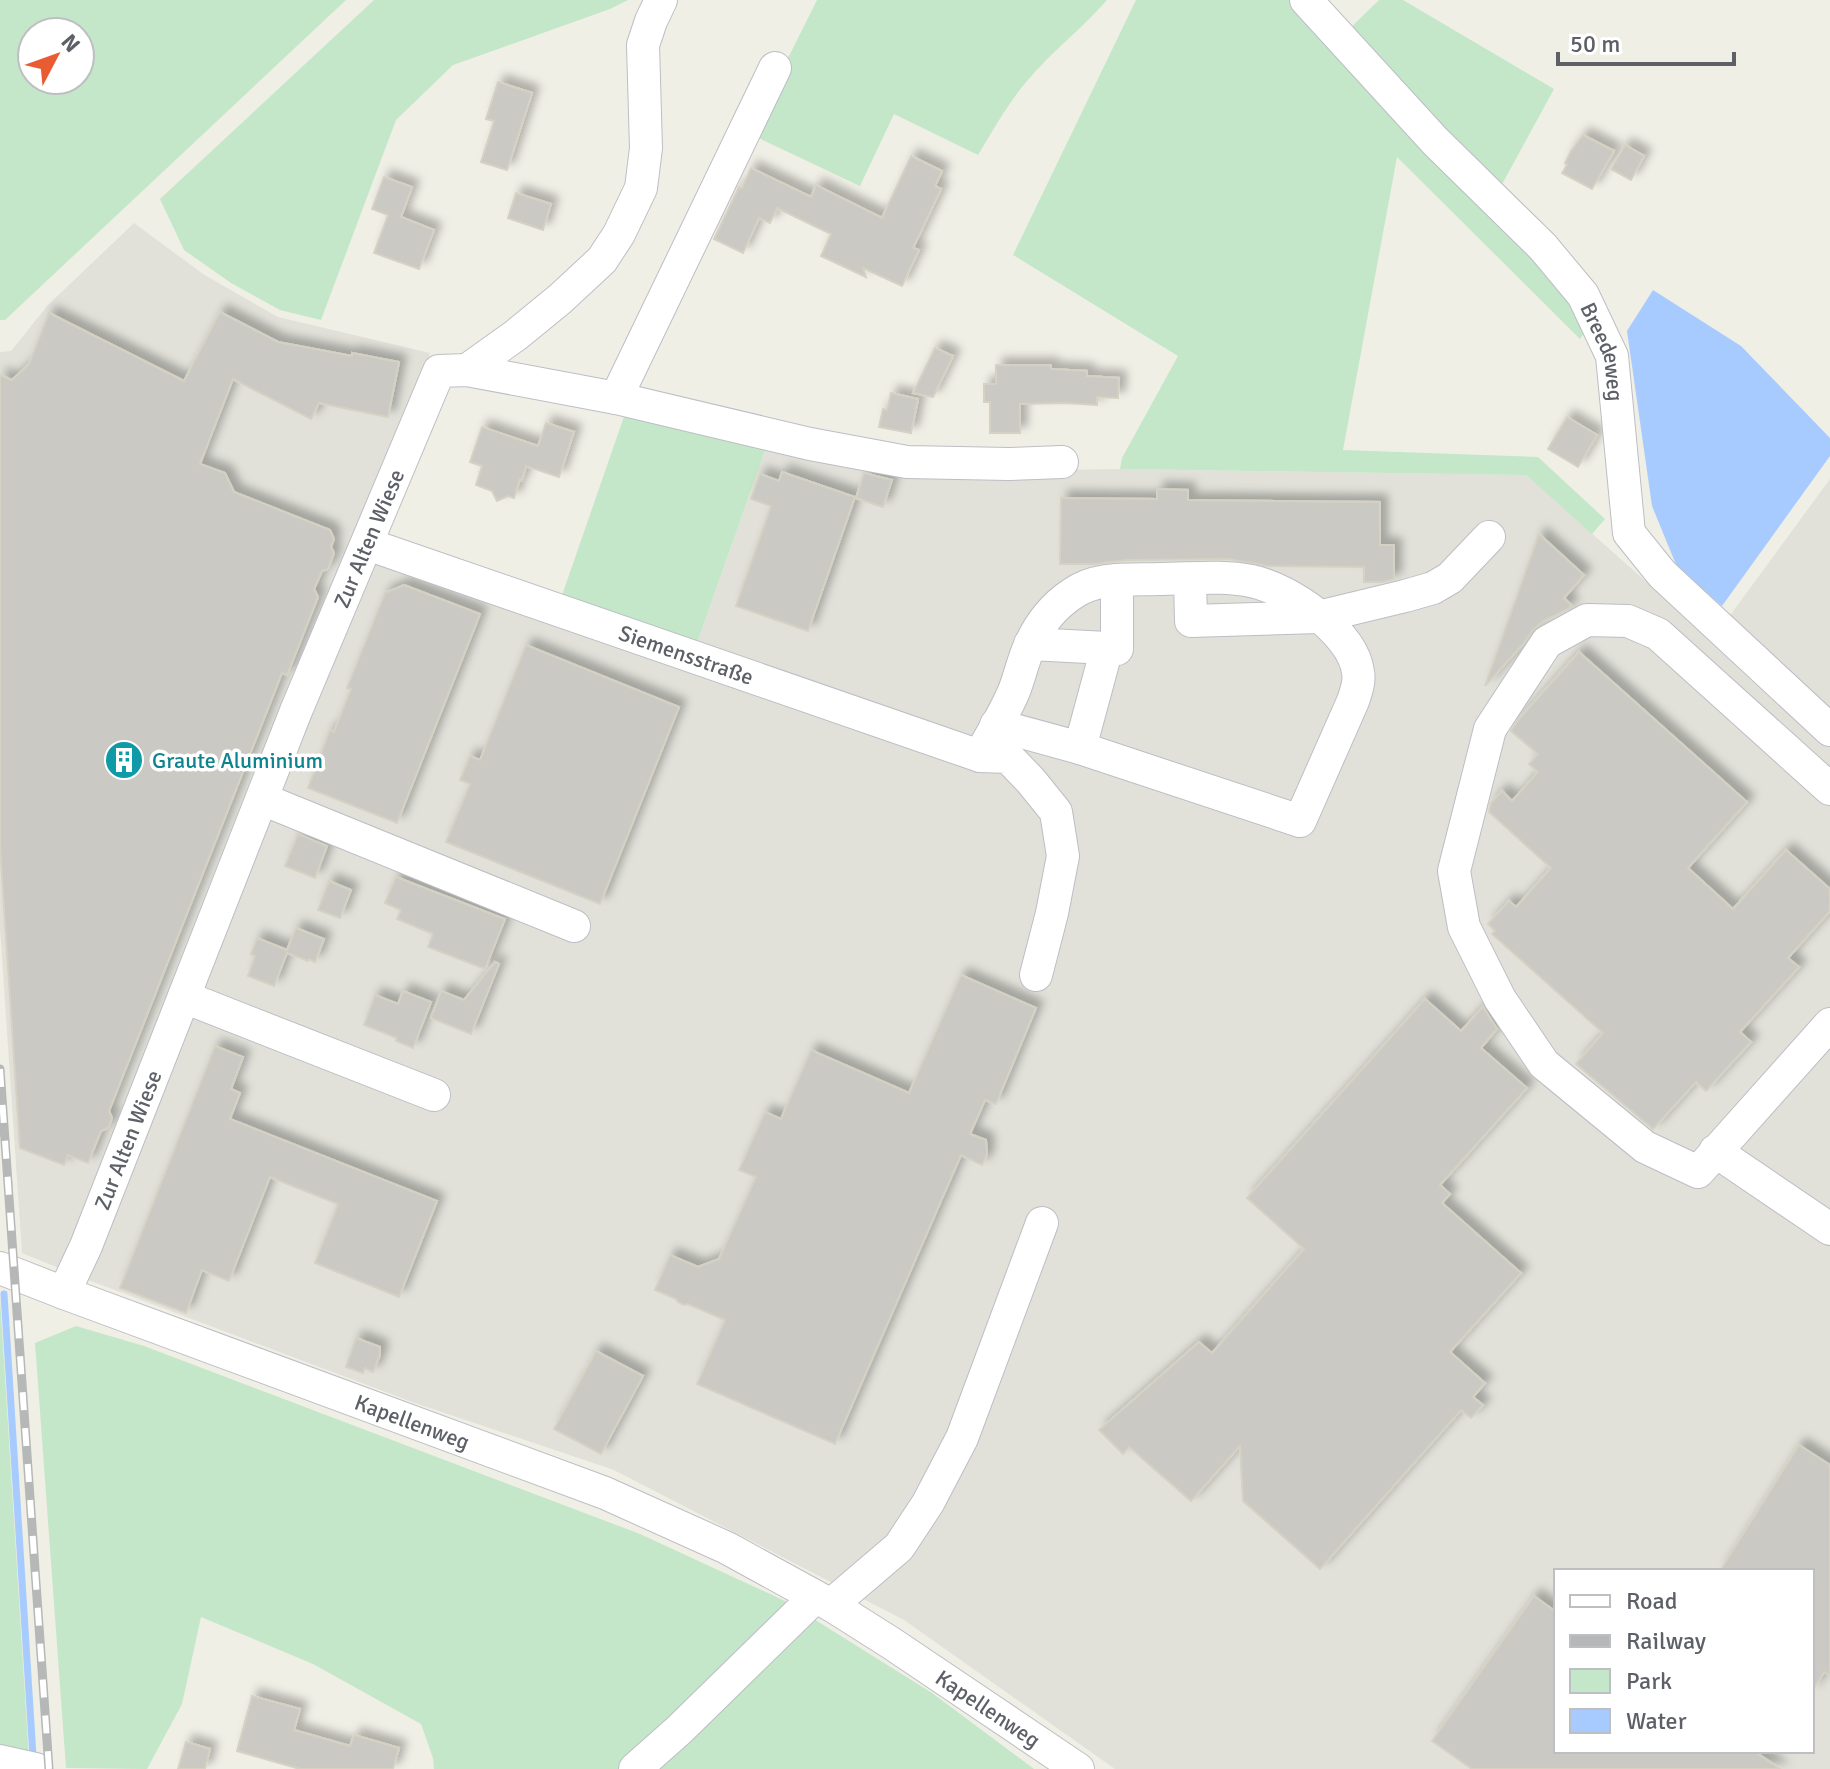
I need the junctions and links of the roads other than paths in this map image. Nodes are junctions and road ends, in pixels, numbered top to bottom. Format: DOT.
graph roads {
  1 [pos="661,0"];
  2 [pos="1306,0"];
  3 [pos="775,68"];
  4 [pos="467,370"];
  5 [pos="616,398"];
  6 [pos="1062,462"];
  7 [pos="1489,537"];
  8 [pos="367,544"];
  9 [pos="1117,580"];
  10 [pos="1318,617"];
  11 [pos="1030,644"];
  12 [pos="1107,648"];
  13 [pos="996,725"];
  14 [pos="1830,730"];
  15 [pos="1080,748"];
  16 [pos="994,756"];
  17 [pos="1830,789"];
  18 [pos="262,799"];
  19 [pos="574,926"];
  20 [pos="1036,975"];
  21 [pos="184,997"];
  22 [pos="1830,1024"];
  23 [pos="434,1095"];
  24 [pos="1715,1151"];
  25 [pos="1042,1223"];
  26 [pos="1830,1229"];
  27 [pos="0,1268"];
  28 [pos="64,1293"];
  29 [pos="823,1601"];
  30 [pos="0,1761"];
  31 [pos="36,1769"];
  32 [pos="635,1769"];
  33 [pos="1078,1769"];
  1 -- 4 [label="street"];
  2 -- 14 [label="street, Breedeweg"];
  3 -- 5 [label="street"];
  4 -- 5 [label="street"];
  4 -- 8 [label="street, Zur Alten Wiese"];
  5 -- 6 [label="street"];
  7 -- 10 [label="street"];
  8 -- 16 [label="street, Siemensstraße"];
  8 -- 18 [label="street, Zur Alten Wiese"];
  9 -- 10 [label="street"];
  9 -- 11 [label="street"];
  9 -- 12 [label="street"];
  10 -- 15 [label="street"];
  11 -- 12 [label="street"];
  11 -- 13 [label="street"];
  12 -- 15 [label="street"];
  13 -- 15 [label="street"];
  13 -- 16 [label="street"];
  16 -- 20 [label="street"];
  17 -- 24 [label="street"];
  18 -- 19 [label="street"];
  18 -- 21 [label="street, Zur Alten Wiese"];
  21 -- 23 [label="street"];
  21 -- 28 [label="street, Zur Alten Wiese"];
  22 -- 24 [label="street"];
  24 -- 26 [label="street"];
  25 -- 29 [label="street"];
  27 -- 28 [label="street, Kapellenweg"];
  28 -- 29 [label="street, Kapellenweg"];
  29 -- 32 [label="street"];
  29 -- 33 [label="street, Kapellenweg"];
  30 -- 31 [label="street"];
}
